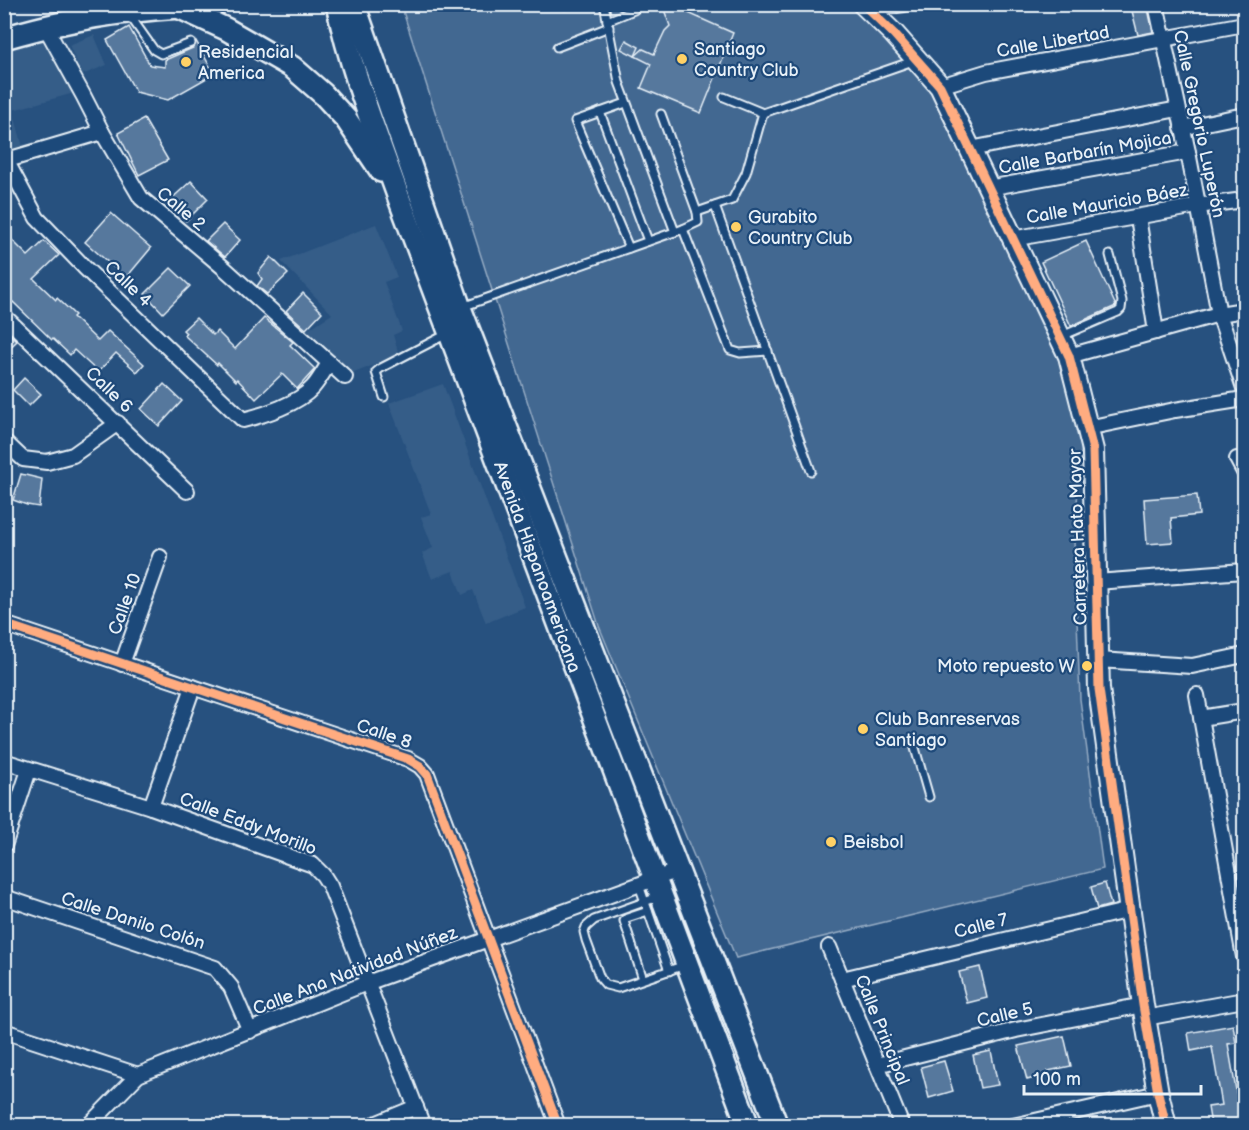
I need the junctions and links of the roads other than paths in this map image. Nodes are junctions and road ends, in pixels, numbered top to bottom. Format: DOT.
graph roads {
  1 [pos="88,4"];
  2 [pos="201,4"];
  3 [pos="215,4"];
  4 [pos="337,4"];
  5 [pos="354,4"];
  6 [pos="369,4"];
  7 [pos="604,4"];
  8 [pos="904,4"];
  9 [pos="1156,4"];
  10 [pos="178,7"];
  11 [pos="865,7"];
  12 [pos="634,10"];
  13 [pos="127,12"];
  14 [pos="608,24"];
  15 [pos="1245,24"];
  16 [pos="45,26"];
  17 [pos="226,29"];
  18 [pos="4,38"];
  19 [pos="1164,40"];
  20 [pos="191,43"];
  21 [pos="557,47"];
  22 [pos="917,60"];
  23 [pos="940,86"];
  24 [pos="724,97"];
  25 [pos="626,104"];
  26 [pos="1178,109"];
  27 [pos="600,112"];
  28 [pos="763,113"];
  29 [pos="661,114"];
  30 [pos="1245,114"];
  31 [pos="1182,128"];
  32 [pos="102,132"];
  33 [pos="970,149"];
  34 [pos="1188,152"];
  35 [pos="5,160"];
  36 [pos="417,186"];
  37 [pos="988,188"];
  38 [pos="1245,200"];
  39 [pos="400,201"];
  40 [pos="716,206"];
  41 [pos="1197,206"];
  42 [pos="697,212"];
  43 [pos="1138,217"];
  44 [pos="683,229"];
  45 [pos="675,232"];
  46 [pos="1011,239"];
  47 [pos="648,241"];
  48 [pos="629,248"];
  49 [pos="1110,255"];
  50 [pos="1245,310"];
  51 [pos="1219,314"];
  52 [pos="4,316"];
  53 [pos="451,318"];
  54 [pos="1156,332"];
  55 [pos="1059,337"];
  56 [pos="768,351"];
  57 [pos="1069,356"];
  58 [pos="329,363"];
  59 [pos="345,377"];
  60 [pos="1245,388"];
  61 [pos="384,397"];
  62 [pos="1245,399"];
  63 [pos="118,423"];
  64 [pos="1087,428"];
  65 [pos="4,441"];
  66 [pos="811,471"];
  67 [pos="187,491"];
  68 [pos="160,557"];
  69 [pos="1245,571"];
  70 [pos="1096,582"];
  71 [pos="4,624"];
  72 [pos="1245,655"];
  73 [pos="1098,660"];
  74 [pos="122,664"];
  75 [pos="193,687"];
  76 [pos="1197,695"];
  77 [pos="1245,711"];
  78 [pos="1201,718"];
  79 [pos="915,748"];
  80 [pos="4,761"];
  81 [pos="29,770"];
  82 [pos="929,797"];
  83 [pos="151,807"];
  84 [pos="4,846"];
  85 [pos="679,870"];
  86 [pos="649,895"];
  87 [pos="4,897"];
  88 [pos="1130,910"];
  89 [pos="488,939"];
  90 [pos="829,947"];
  91 [pos="1245,957"];
  92 [pos="678,968"];
  93 [pos="643,979"];
  94 [pos="842,979"];
  95 [pos="367,983"];
  96 [pos="1245,1000"];
  97 [pos="1144,1012"];
  98 [pos="4,1031"];
  99 [pos="250,1031"];
  100 [pos="877,1065"];
  101 [pos="138,1076"];
  102 [pos="1158,1093"];
  103 [pos="416,1107"];
  104 [pos="88,1125"];
  105 [pos="370,1125"];
  106 [pos="423,1125"];
  107 [pos="558,1125"];
  108 [pos="748,1125"];
  109 [pos="777,1125"];
  110 [pos="902,1125"];
  111 [pos="1013,1125"];
  112 [pos="1166,1125"];
  1 -- 16 [label="main road"];
  2 -- 10 [label="main road"];
  3 -- 17 [label="main road"];
  4 -- 39 [label="main road, Avenida Hispanoamericana"];
  5 -- 36 [label="main road"];
  6 -- 36 [label="main road"];
  7 -- 14 [label="lane"];
  8 -- 11 [label="street"];
  9 -- 19 [label="street, Calle Gregorio Luperón"];
  10 -- 13 [label="main road"];
  10 -- 17 [label="main road"];
  11 -- 22 [label="street, Carretera Hato Mayor"];
  12 -- 14 [label="lane"];
  13 -- 16 [label="main road"];
  13 -- 20 [label="lane"];
  14 -- 21 [label="lane"];
  14 -- 25 [label="lane"];
  15 -- 19 [label="street, Calle Libertad"];
  16 -- 18 [label="main road"];
  16 -- 32 [label="street, Calle 2"];
  17 -- 39 [label="main road"];
  19 -- 23 [label="street, Calle Libertad"];
  19 -- 26 [label="street, Calle Gregorio Luperón"];
  22 -- 23 [label="street, Carretera Hato Mayor"];
  22 -- 28 [label="lane"];
  23 -- 33 [label="street, Carretera Hato Mayor"];
  24 -- 28 [label="lane"];
  25 -- 27 [label="lane"];
  25 -- 45 [label="lane"];
  26 -- 31 [label="street, Calle Gregorio Luperón"];
  26 -- 33 [label="street"];
  27 -- 47 [label="lane"];
  27 -- 48 [label="lane"];
  28 -- 40 [label="lane"];
  29 -- 42 [label="lane"];
  30 -- 31 [label="street"];
  31 -- 34 [label="street, Calle Gregorio Luperón"];
  32 -- 35 [label="street"];
  32 -- 58 [label="street, Calle 2"];
  33 -- 37 [label="street, Carretera Hato Mayor"];
  34 -- 37 [label="street, Calle Barbarín Mojica"];
  34 -- 41 [label="street, Calle Gregorio Luperón"];
  35 -- 58 [label="street, Calle 4"];
  36 -- 53 [label="main road, Avenida Hispanoamericana"];
  37 -- 46 [label="street, Carretera Hato Mayor"];
  38 -- 41 [label="street, Calle Mauricio Báez"];
  39 -- 53 [label="main road, Avenida Hispanoamericana"];
  40 -- 42 [label="lane"];
  40 -- 56 [label="lane"];
  41 -- 43 [label="street, Calle Mauricio Báez"];
  41 -- 51 [label="street, Calle Gregorio Luperón"];
  42 -- 44 [label="lane"];
  43 -- 46 [label="street, Calle Mauricio Báez"];
  43 -- 54 [label="street"];
  44 -- 45 [label="lane"];
  44 -- 56 [label="lane"];
  45 -- 47 [label="lane"];
  46 -- 55 [label="street, Carretera Hato Mayor"];
  47 -- 48 [label="lane"];
  48 -- 53 [label="lane"];
  49 -- 55 [label="lane"];
  50 -- 51 [label="street"];
  51 -- 54 [label="street"];
  51 -- 60 [label="street, Calle Gregorio Luperón"];
  52 -- 63 [label="street, Calle 6"];
  53 -- 61 [label="lane"];
  53 -- 85 [label="main road, Avenida Hispanoamericana"];
  53 -- 86 [label="main road, Avenida Hispanoamericana"];
  54 -- 57 [label="street"];
  55 -- 57 [label="street, Carretera Hato Mayor"];
  56 -- 66 [label="lane"];
  57 -- 64 [label="street, Carretera Hato Mayor"];
  58 -- 59 [label="street, Calle 2"];
  62 -- 64 [label="street"];
  63 -- 65 [label="street"];
  63 -- 67 [label="street, Calle 6"];
  64 -- 70 [label="street, Carretera Hato Mayor"];
  68 -- 74 [label="street, Calle 10"];
  69 -- 70 [label="street"];
  70 -- 73 [label="street, Carretera Hato Mayor"];
  71 -- 74 [label="street, Calle 8"];
  72 -- 73 [label="street"];
  73 -- 88 [label="street, Carretera Hato Mayor"];
  74 -- 75 [label="street, Calle 8"];
  75 -- 83 [label="street"];
  75 -- 89 [label="street, Calle 8"];
  76 -- 78 [label="street"];
  77 -- 78 [label="street"];
  78 -- 91 [label="street"];
  79 -- 82 [label="lane"];
  80 -- 81 [label="street, Calle Eddy Morillo"];
  81 -- 83 [label="street, Calle Eddy Morillo"];
  81 -- 84 [label="street"];
  83 -- 95 [label="street, Calle Eddy Morillo"];
  85 -- 86 [label="street, Calle Ana Natividad Núñez"];
  85 -- 109 [label="main road, Avenida Hispanoamericana"];
  86 -- 89 [label="street, Calle Ana Natividad Núñez"];
  86 -- 92 [label="main road, Avenida Hispanoamericana"];
  86 -- 93 [label="lane"];
  86 -- 93 [label="lane"];
  87 -- 99 [label="street, Calle Danilo Colón"];
  88 -- 94 [label="street, Calle 7"];
  88 -- 97 [label="street, Carretera Hato Mayor"];
  89 -- 95 [label="street, Calle Ana Natividad Núñez"];
  89 -- 107 [label="street, Calle 8"];
  90 -- 94 [label="street, Calle Principal"];
  92 -- 93 [label="lane"];
  92 -- 108 [label="main road, Avenida Hispanoamericana"];
  94 -- 100 [label="street, Calle Principal"];
  95 -- 99 [label="street, Calle Ana Natividad Núñez"];
  95 -- 103 [label="street, Calle Eddy Morillo"];
  96 -- 97 [label="street, Calle 5"];
  97 -- 100 [label="street, Calle 5"];
  97 -- 102 [label="street, Carretera Hato Mayor"];
  98 -- 101 [label="street"];
  99 -- 101 [label="street, Calle Ana Natividad Núñez"];
  100 -- 110 [label="street, Calle Principal"];
  101 -- 104 [label="street, Calle Ana Natividad Núñez"];
  102 -- 111 [label="street"];
  102 -- 112 [label="street, Carretera Hato Mayor"];
  103 -- 105 [label="street"];
  103 -- 106 [label="street, Calle Eddy Morillo"];
}
